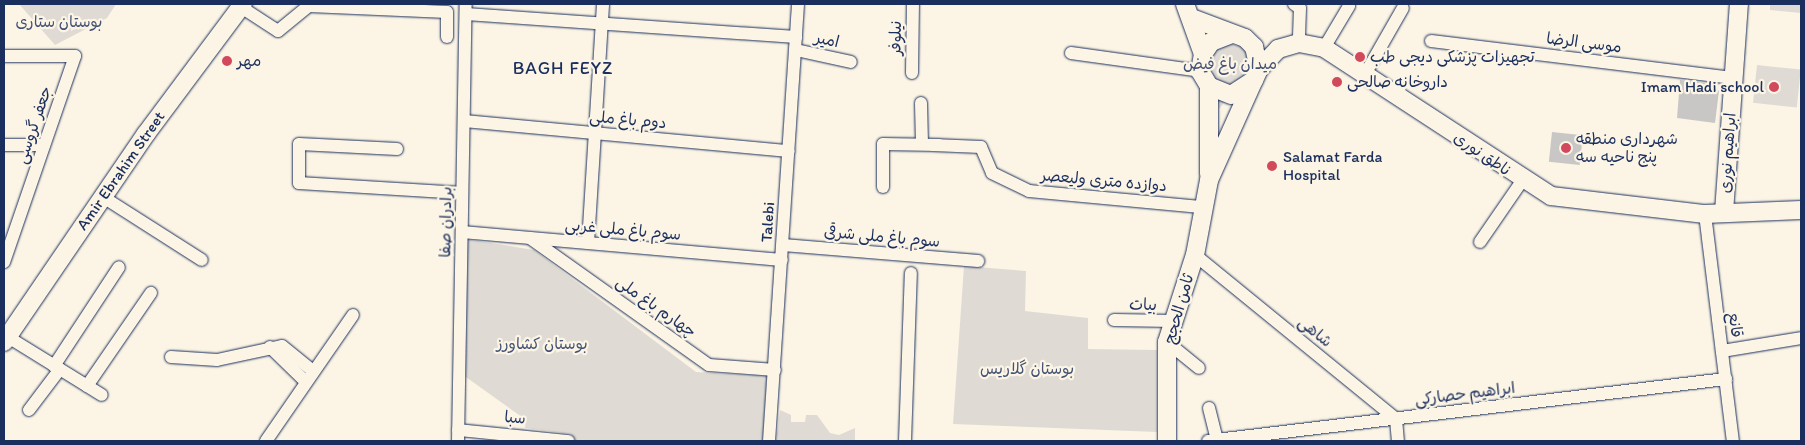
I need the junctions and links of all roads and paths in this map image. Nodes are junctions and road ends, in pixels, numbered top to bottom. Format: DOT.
graph roads {
  1 [pos="603,4"];
  2 [pos="798,4"];
  3 [pos="913,4"];
  4 [pos="1185,4"];
  5 [pos="1294,4"];
  6 [pos="1739,4"];
  7 [pos="242,5"];
  8 [pos="310,5"];
  9 [pos="1349,6"];
  10 [pos="1403,8"];
  11 [pos="466,9"];
  12 [pos="1194,19"];
  13 [pos="602,22"];
  14 [pos="1238,36"];
  15 [pos="447,37"];
  16 [pos="1431,40"];
  17 [pos="796,43"];
  18 [pos="1299,43"];
  19 [pos="1324,48"];
  20 [pos="1278,50"];
  21 [pos="1071,53"];
  22 [pos="4,56"];
  23 [pos="851,62"];
  24 [pos="1204,70"];
  25 [pos="912,73"];
  26 [pos="1256,75"];
  27 [pos="1364,76"];
  28 [pos="1733,78"];
  29 [pos="921,103"];
  30 [pos="464,121"];
  31 [pos="595,134"];
  32 [pos="4,145"];
  33 [pos="44,145"];
  34 [pos="931,145"];
  35 [pos="397,149"];
  36 [pos="789,152"];
  37 [pos="1209,180"];
  38 [pos="1522,181"];
  39 [pos="883,186"];
  40 [pos="462,193"];
  41 [pos="102,198"];
  42 [pos="1203,207"];
  43 [pos="1801,210"];
  44 [pos="1724,212"];
  45 [pos="1705,214"];
  46 [pos="462,232"];
  47 [pos="8,235"];
  48 [pos="530,238"];
  49 [pos="1480,242"];
  50 [pos="588,243"];
  51 [pos="783,245"];
  52 [pos="1195,256"];
  53 [pos="202,260"];
  54 [pos="782,260"];
  55 [pos="978,261"];
  56 [pos="4,262"];
  57 [pos="120,267"];
  58 [pos="911,273"];
  59 [pos="151,293"];
  60 [pos="353,315"];
  61 [pos="1114,320"];
  62 [pos="1173,321"];
  63 [pos="8,331"];
  64 [pos="1801,338"];
  65 [pos="1167,342"];
  66 [pos="1722,351"];
  67 [pos="171,357"];
  68 [pos="57,367"];
  69 [pos="1199,368"];
  70 [pos="775,370"];
  71 [pos="309,375"];
  72 [pos="1726,379"];
  73 [pos="88,386"];
  74 [pos="102,396"];
  75 [pos="1209,408"];
  76 [pos="30,410"];
  77 [pos="1396,419"];
  78 [pos="458,436"];
  79 [pos="266,441"];
  80 [pos="568,441"];
  81 [pos="769,441"];
  82 [pos="906,441"];
  83 [pos="1167,441"];
  84 [pos="1214,441"];
  85 [pos="1398,441"];
  86 [pos="1733,441"];
  1 -- 13 [label="street"];
  2 -- 17 [label="street, Talebi"];
  3 -- 25 [label="street, نیلوفر"];
  4 -- 12 [label="street"];
  5 -- 18 [label="street"];
  6 -- 28 [label="street, ابراهیم نوری"];
  7 -- 8 [label="street"];
  7 -- 41 [label="street, Amir Ebrahim Street"];
  8 -- 15 [label="street"];
  9 -- 19 [label="street"];
  10 -- 27 [label="street"];
  11 -- 13 [label="street, امیر"];
  11 -- 30 [label="street, برادران صفا"];
  12 -- 14 [label="street"];
  12 -- 24 [label="street"];
  13 -- 17 [label="street, امیر"];
  13 -- 31 [label="street"];
  14 -- 20 [label="street"];
  14 -- 24 [label="street"];
  14 -- 26 [label="street"];
  16 -- 28 [label="street, موسی الرضا"];
  17 -- 23 [label="street, امیر"];
  17 -- 36 [label="street, Talebi"];
  18 -- 19 [label="street, ناطق نوری"];
  18 -- 20 [label="street, ناطق نوری"];
  19 -- 27 [label="street, ناطق نوری"];
  20 -- 26 [label="street"];
  21 -- 24 [label="street"];
  22 -- 33 [label="street, جعفر گروسی"];
  24 -- 26 [label="street"];
  24 -- 37 [label="street"];
  26 -- 37 [label="street"];
  27 -- 38 [label="street, ناطق نوری"];
  28 -- 44 [label="street, ابراهیم نوری"];
  29 -- 34 [label="street"];
  30 -- 31 [label="street, دوم باغ ملی"];
  30 -- 40 [label="street, برادران صفا"];
  31 -- 36 [label="street, دوم باغ ملی"];
  31 -- 50 [label="street"];
  32 -- 33 [label="street"];
  33 -- 47 [label="street, جعفر گروسی"];
  34 -- 39 [label="street"];
  34 -- 42 [label="street, دوازده متری ولیعصر"];
  35 -- 40 [label="street"];
  36 -- 51 [label="street, Talebi"];
  37 -- 42 [label="street, ثامن الحجج"];
  38 -- 45 [label="street, ناطق نوری"];
  38 -- 49 [label="street"];
  40 -- 46 [label="street, برادران صفا"];
  41 -- 53 [label="street"];
  41 -- 63 [label="street, Amir Ebrahim Street"];
  42 -- 52 [label="street, ثامن الحجج"];
  43 -- 44 [label="street, ناطق نوری"];
  44 -- 45 [label="street, ناطق نوری"];
  45 -- 66 [label="street, قانع"];
  46 -- 48 [label="street, سوم باغ ملی غربی"];
  46 -- 78 [label="street, برادران صفا"];
  47 -- 56 [label="street, جعفر گروسی"];
  48 -- 50 [label="street, سوم باغ ملی غربی"];
  48 -- 70 [label="street, چهارم باغ ملی"];
  50 -- 54 [label="street, سوم باغ ملی غربی"];
  51 -- 54 [label="street, Talebi"];
  51 -- 55 [label="street, سوم باغ ملی شرقی"];
  52 -- 62 [label="street, ثامن الحجج"];
  52 -- 77 [label="street, شاهی"];
  54 -- 70 [label="street, Talebi"];
  57 -- 68 [label="street"];
  58 -- 82 [label="street"];
  59 -- 73 [label="street"];
  60 -- 71 [label="street"];
  61 -- 62 [label="street, بیات"];
  62 -- 65 [label="street, ثامن الحجج"];
  63 -- 68 [label="street"];
  64 -- 66 [label="street"];
  65 -- 69 [label="street"];
  65 -- 83 [label="street, ثامن الحجج"];
  66 -- 72 [label="street, قانع"];
  67 -- 71 [label="street"];
  68 -- 73 [label="street"];
  68 -- 76 [label="street"];
  70 -- 81 [label="street, Talebi"];
  71 -- 79 [label="street"];
  72 -- 77 [label="street, ابراهیم حصارکی"];
  72 -- 86 [label="street, قانع"];
  73 -- 74 [label="street"];
  75 -- 84 [label="street"];
  77 -- 84 [label="street, ابراهیم حصارکی"];
  77 -- 85 [label="street"];
  78 -- 80 [label="street, سبا"];
}
